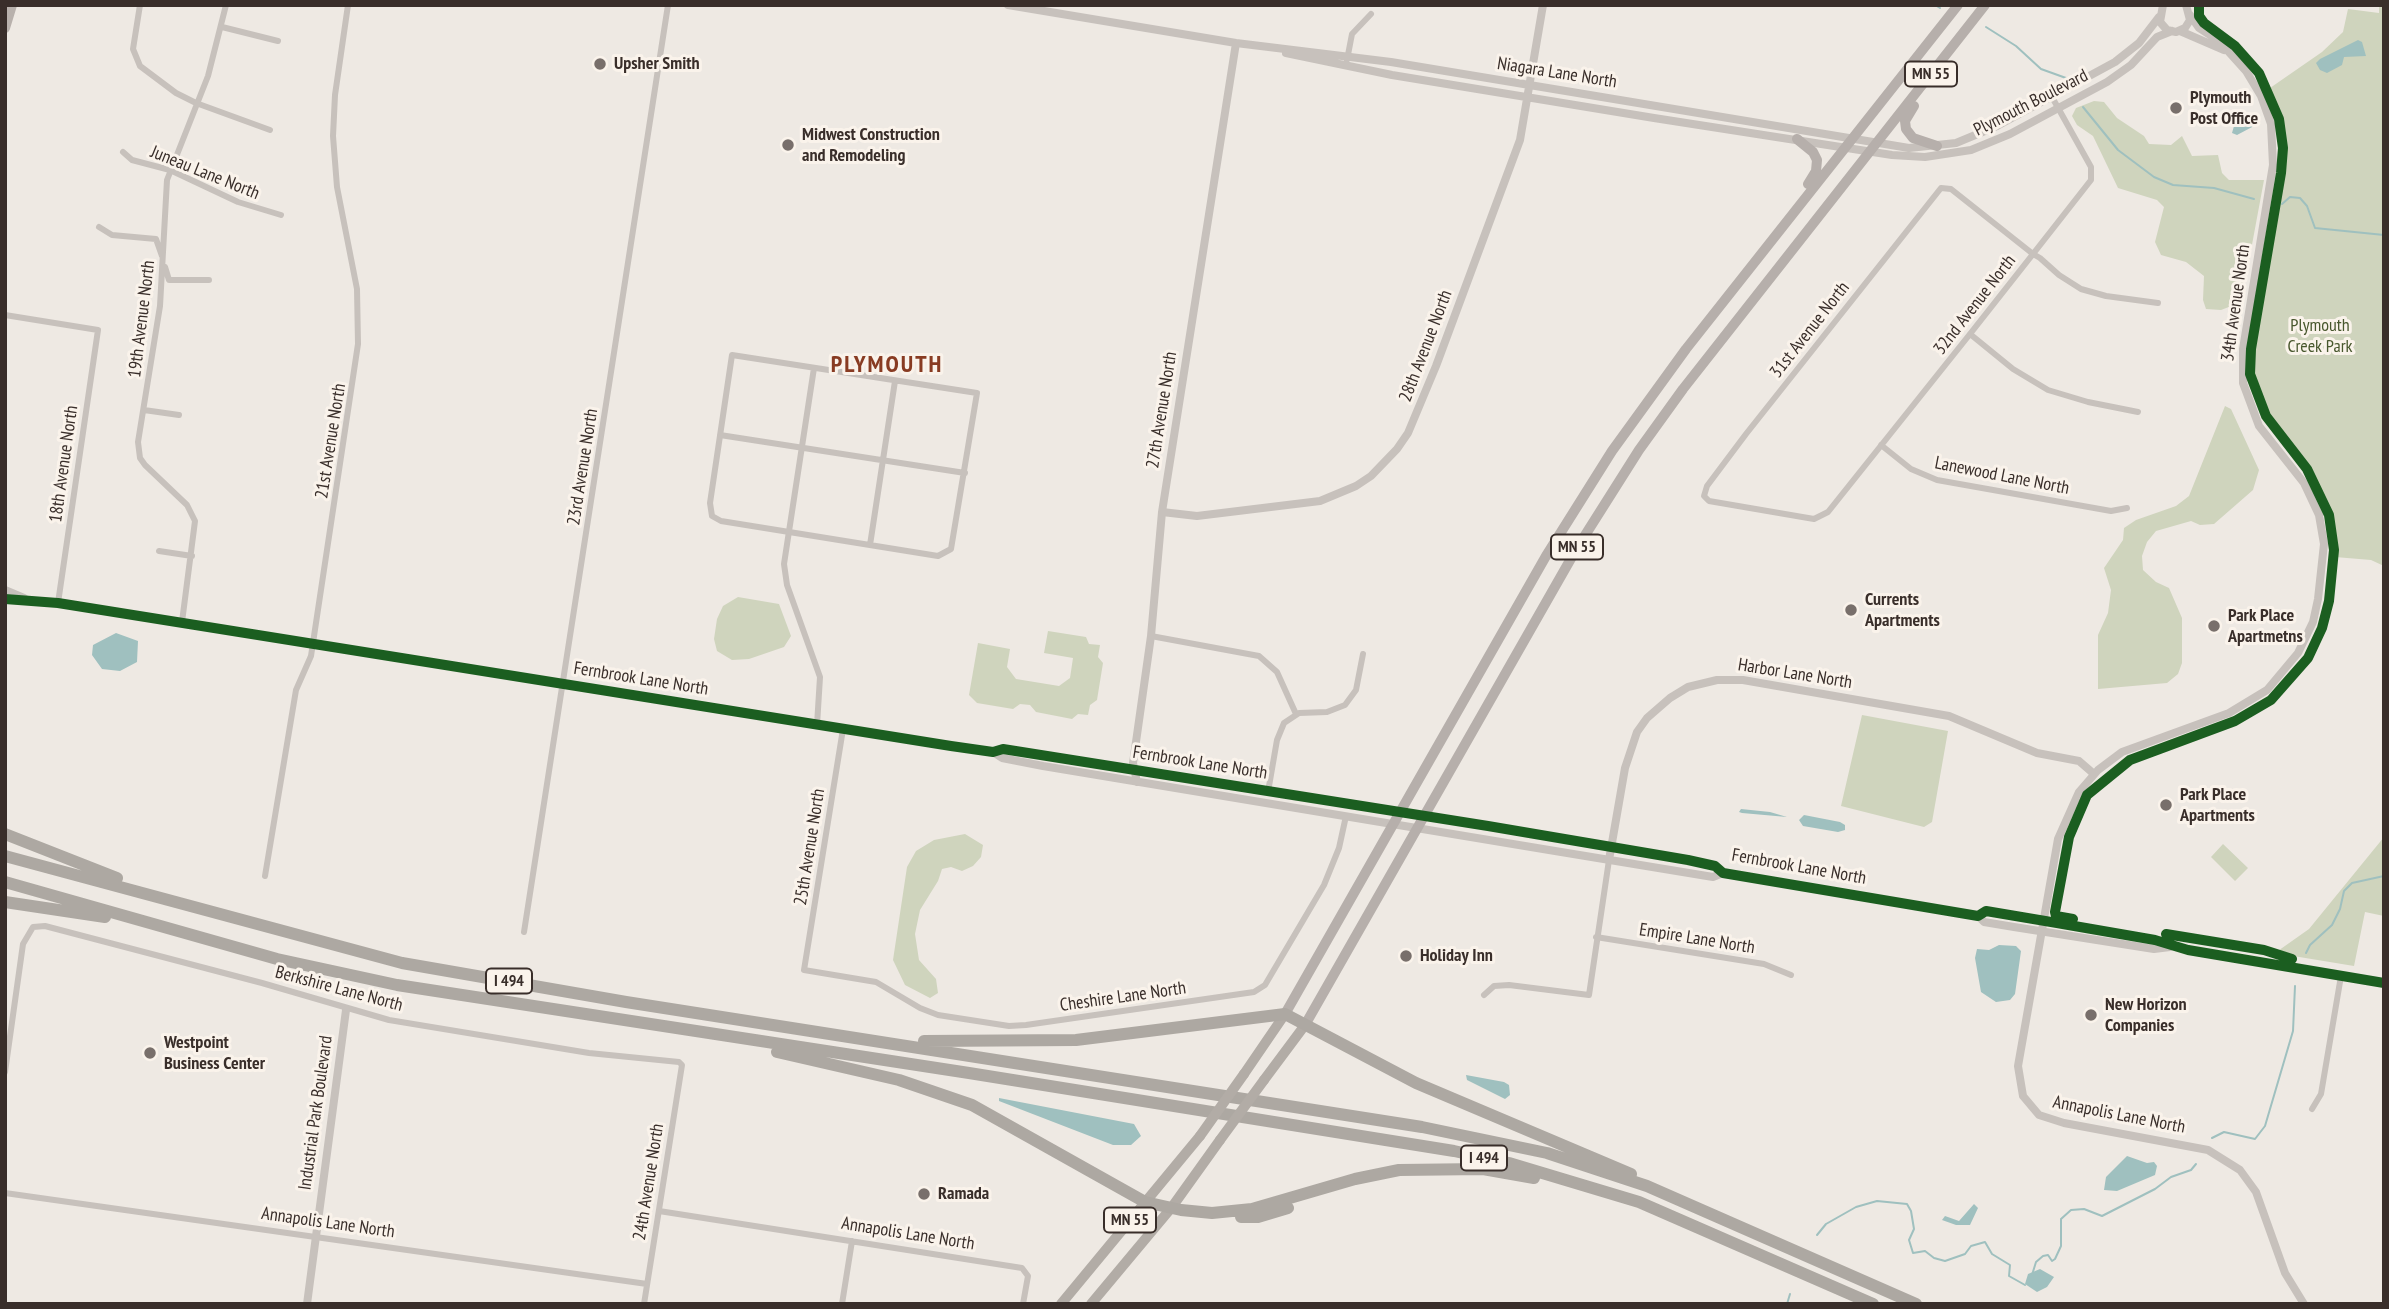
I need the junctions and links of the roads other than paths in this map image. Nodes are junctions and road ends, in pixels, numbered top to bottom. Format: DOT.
graph roads {
  1 [pos="12,5"];
  2 [pos="139,5"];
  3 [pos="226,5"];
  4 [pos="348,5"];
  5 [pos="667,5"];
  6 [pos="1008,5"];
  7 [pos="1543,5"];
  8 [pos="1958,5"];
  9 [pos="1985,5"];
  10 [pos="2163,5"];
  11 [pos="2190,9"];
  12 [pos="1371,14"];
  13 [pos="2159,17"];
  14 [pos="222,27"];
  15 [pos="5,28"];
  16 [pos="2176,31"];
  17 [pos="278,41"];
  18 [pos="1236,43"];
  19 [pos="1256,46"];
  20 [pos="2224,50"];
  21 [pos="1347,56"];
  22 [pos="1942,60"];
  23 [pos="1346,66"];
  24 [pos="1531,85"];
  25 [pos="1528,97"];
  26 [pos="2052,97"];
  27 [pos="196,103"];
  28 [pos="2059,108"];
  29 [pos="270,131"];
  30 [pos="1797,139"];
  31 [pos="1849,142"];
  32 [pos="1937,146"];
  33 [pos="1873,147"];
  34 [pos="123,152"];
  35 [pos="170,170"];
  36 [pos="281,215"];
  37 [pos="1792,215"];
  38 [pos="99,227"];
  39 [pos="2033,254"];
  40 [pos="164,260"];
  41 [pos="209,280"];
  42 [pos="2158,303"];
  43 [pos="5,315"];
  44 [pos="1970,334"];
  45 [pos="814,368"];
  46 [pos="895,381"];
  47 [pos="144,410"];
  48 [pos="2138,412"];
  49 [pos="179,415"];
  50 [pos="720,435"];
  51 [pos="1881,445"];
  52 [pos="801,448"];
  53 [pos="883,461"];
  54 [pos="965,473"];
  55 [pos="2127,508"];
  56 [pos="1161,512"];
  57 [pos="1820,519"];
  58 [pos="788,532"];
  59 [pos="870,545"];
  60 [pos="159,551"];
  61 [pos="192,556"];
  62 [pos="5,590"];
  63 [pos="24,598"];
  64 [pos="5,599"];
  65 [pos="58,603"];
  66 [pos="182,622"];
  67 [pos="1152,636"];
  68 [pos="313,643"];
  69 [pos="1363,653"];
  70 [pos="565,684"];
  71 [pos="1296,715"];
  72 [pos="817,725"];
  73 [pos="843,729"];
  74 [pos="993,752"];
  75 [pos="1134,770"];
  76 [pos="2094,774"];
  77 [pos="1137,782"];
  78 [pos="1268,792"];
  79 [pos="1401,812"];
  80 [pos="1424,815"];
  81 [pos="1346,817"];
  82 [pos="1394,824"];
  83 [pos="1417,828"];
  84 [pos="5,834"];
  85 [pos="1612,846"];
  86 [pos="5,856"];
  87 [pos="1609,860"];
  88 [pos="1724,873"];
  89 [pos="265,876"];
  90 [pos="5,882"];
  91 [pos="166,899"];
  92 [pos="5,902"];
  93 [pos="1979,916"];
  94 [pos="2044,921"];
  95 [pos="173,930"];
  96 [pos="524,932"];
  97 [pos="2042,932"];
  98 [pos="1597,937"];
  99 [pos="2171,947"];
  100 [pos="804,970"];
  101 [pos="1791,975"];
  102 [pos="2341,976"];
  103 [pos="2384,983"];
  104 [pos="1484,995"];
  105 [pos="346,1010"];
  106 [pos="1285,1014"];
  107 [pos="1305,1025"];
  108 [pos="716,1036"];
  109 [pos="858,1038"];
  110 [pos="682,1065"];
  111 [pos="5,1072"];
  112 [pos="2312,1109"];
  113 [pos="1647,1186"];
  114 [pos="5,1193"];
  115 [pos="1145,1202"];
  116 [pos="1172,1207"];
  117 [pos="659,1211"];
  118 [pos="1707,1229"];
  119 [pos="315,1237"];
  120 [pos="852,1241"];
  121 [pos="647,1284"];
  122 [pos="307,1304"];
  123 [pos="644,1304"];
  124 [pos="842,1304"];
  125 [pos="1023,1304"];
  126 [pos="1061,1304"];
  127 [pos="1091,1304"];
  128 [pos="1873,1304"];
  129 [pos="1916,1304"];
  130 [pos="2304,1304"];
  1 -- 15 [label="main road"];
  2 -- 27 [label="street"];
  3 -- 14 [label="street, 19th Avenue North"];
  4 -- 68 [label="street, 21st Avenue North"];
  5 -- 70 [label="street, 23rd Avenue North"];
  6 -- 18 [label="street, Niagara Lane North"];
  7 -- 24 [label="street, 28th Avenue North"];
  8 -- 31 [label="main road, MN 55"];
  9 -- 22 [label="main road, MN 55"];
  10 -- 13 [label="street, Plymouth Boulevard"];
  11 -- 16 [label="street"];
  11 -- 20 [label="street, 34th Avenue North"];
  12 -- 21 [label="street"];
  13 -- 16 [label="street"];
  13 -- 26 [label="street, Plymouth Boulevard"];
  14 -- 17 [label="street"];
  14 -- 27 [label="street, 19th Avenue North"];
  16 -- 20 [label="street, 34th Avenue North"];
  16 -- 28 [label="street, Plymouth Boulevard"];
  18 -- 19 [label="street, Niagara Lane North"];
  18 -- 56 [label="street, 27th Avenue North"];
  19 -- 21 [label="street, Niagara Lane North"];
  19 -- 23 [label="street, Niagara Lane North"];
  20 -- 76 [label="street, 34th Avenue North"];
  21 -- 23 [label="street"];
  21 -- 24 [label="street, Niagara Lane North"];
  22 -- 32 [label="main road"];
  22 -- 33 [label="main road, MN 55"];
  23 -- 25 [label="street, Niagara Lane North"];
  24 -- 25 [label="street, 28th Avenue North"];
  24 -- 31 [label="street, Niagara Lane North"];
  25 -- 30 [label="street, Niagara Lane North"];
  25 -- 56 [label="street, 28th Avenue North"];
  26 -- 28 [label="street, 32nd Avenue North"];
  26 -- 32 [label="street, Plymouth Boulevard"];
  27 -- 29 [label="street"];
  27 -- 35 [label="street, 19th Avenue North"];
  28 -- 33 [label="street, Plymouth Boulevard"];
  28 -- 39 [label="street, 32nd Avenue North"];
  30 -- 31 [label="street, Niagara Lane North"];
  30 -- 37 [label="main road"];
  31 -- 33 [label="street, Plymouth Boulevard"];
  31 -- 37 [label="main road, MN 55"];
  32 -- 33 [label="street, Plymouth Boulevard"];
  33 -- 80 [label="main road, MN 55"];
  34 -- 35 [label="street, Juneau Lane North"];
  35 -- 36 [label="street, Juneau Lane North"];
  35 -- 40 [label="street, 19th Avenue North"];
  37 -- 79 [label="main road, MN 55"];
  38 -- 40 [label="street"];
  39 -- 42 [label="street"];
  39 -- 44 [label="street, 32nd Avenue North"];
  39 -- 57 [label="street, 31st Avenue North"];
  40 -- 41 [label="street"];
  40 -- 47 [label="street, 19th Avenue North"];
  43 -- 65 [label="street, 18th Avenue North"];
  44 -- 48 [label="street"];
  44 -- 51 [label="street, 32nd Avenue North"];
  45 -- 46 [label="street"];
  45 -- 50 [label="street"];
  45 -- 52 [label="street"];
  46 -- 53 [label="street"];
  46 -- 54 [label="street"];
  47 -- 49 [label="street"];
  47 -- 61 [label="street, 19th Avenue North"];
  50 -- 52 [label="street"];
  50 -- 58 [label="street"];
  51 -- 55 [label="street, Lanewood Lane North"];
  51 -- 57 [label="street, 32nd Avenue North"];
  52 -- 53 [label="street"];
  52 -- 58 [label="street"];
  53 -- 54 [label="street"];
  53 -- 59 [label="street"];
  54 -- 59 [label="street"];
  56 -- 67 [label="street, 27th Avenue North"];
  58 -- 59 [label="street"];
  58 -- 72 [label="street"];
  60 -- 61 [label="street"];
  61 -- 66 [label="street, 19th Avenue North"];
  62 -- 63 [label="street, Fernbrook Lane North"];
  63 -- 64 [label="street, Fernbrook Lane North"];
  63 -- 65 [label="street, Fernbrook Lane North"];
  65 -- 66 [label="street, Fernbrook Lane North"];
  66 -- 68 [label="street, Fernbrook Lane North"];
  67 -- 71 [label="street"];
  67 -- 75 [label="street, 27th Avenue North"];
  68 -- 70 [label="street, Fernbrook Lane North"];
  68 -- 89 [label="street, 21st Avenue North"];
  69 -- 71 [label="street"];
  70 -- 72 [label="street, Fernbrook Lane North"];
  70 -- 96 [label="street, 23rd Avenue North"];
  71 -- 78 [label="street"];
  72 -- 73 [label="street, Fernbrook Lane North"];
  73 -- 74 [label="street, Fernbrook Lane North"];
  73 -- 100 [label="street, 25th Avenue North"];
  74 -- 75 [label="street, Fernbrook Lane North"];
  74 -- 77 [label="street, Fernbrook Lane North"];
  75 -- 77 [label="street, 27th Avenue North"];
  75 -- 78 [label="street, Fernbrook Lane North"];
  76 -- 85 [label="street, Harbor Lane North"];
  76 -- 94 [label="street, 34th Avenue North"];
  77 -- 81 [label="street, Fernbrook Lane North"];
  78 -- 79 [label="street, Fernbrook Lane North"];
  79 -- 80 [label="street, Fernbrook Lane North"];
  79 -- 82 [label="main road, MN 55"];
  80 -- 83 [label="main road, MN 55"];
  80 -- 85 [label="street, Fernbrook Lane North"];
  81 -- 82 [label="street, Fernbrook Lane North"];
  81 -- 100 [label="street, Cheshire Lane North"];
  82 -- 83 [label="street, Fernbrook Lane North"];
  82 -- 106 [label="main road, MN 55"];
  83 -- 87 [label="street, Fernbrook Lane North"];
  83 -- 107 [label="main road, MN 55"];
  84 -- 91 [label="highway"];
  85 -- 87 [label="street, Harbor Lane North"];
  85 -- 88 [label="street, Fernbrook Lane North"];
  86 -- 91 [label="highway, I 494"];
  87 -- 88 [label="street, Fernbrook Lane North"];
  87 -- 98 [label="street, Harbor Lane North"];
  88 -- 93 [label="street, Fernbrook Lane North"];
  90 -- 95 [label="highway, I 494"];
  91 -- 109 [label="highway, I 494"];
  92 -- 95 [label="highway"];
  93 -- 94 [label="street, Fernbrook Lane North"];
  93 -- 97 [label="street, Fernbrook Lane North"];
  94 -- 97 [label="street, Annapolis Lane North"];
  94 -- 99 [label="street, Fernbrook Lane North"];
  95 -- 108 [label="highway, I 494"];
  97 -- 99 [label="street, Fernbrook Lane North"];
  97 -- 130 [label="street, Annapolis Lane North"];
  98 -- 101 [label="street, Empire Lane North"];
  98 -- 104 [label="street, Harbor Lane North"];
  99 -- 102 [label="street, Fernbrook Lane North"];
  102 -- 103 [label="street, Fernbrook Lane North"];
  102 -- 112 [label="street"];
  105 -- 110 [label="street, Berkshire Lane North"];
  105 -- 111 [label="street, Berkshire Lane North"];
  105 -- 119 [label="street, Industrial Park Boulevard"];
  106 -- 107 [label="highway"];
  106 -- 109 [label="highway"];
  106 -- 115 [label="highway, MN 55, bridge"];
  107 -- 113 [label="highway"];
  107 -- 116 [label="highway, MN 55, bridge"];
  108 -- 115 [label="highway"];
  108 -- 118 [label="highway, I 494"];
  109 -- 113 [label="highway, I 494"];
  110 -- 117 [label="street, 24th Avenue North"];
  113 -- 129 [label="highway, I 494"];
  114 -- 119 [label="street, Annapolis Lane North"];
  115 -- 116 [label="highway"];
  115 -- 126 [label="highway, MN 55"];
  116 -- 118 [label="highway"];
  116 -- 127 [label="highway, MN 55"];
  117 -- 120 [label="street, Annapolis Lane North"];
  117 -- 121 [label="street, 24th Avenue North"];
  118 -- 128 [label="highway, I 494"];
  119 -- 121 [label="street, Annapolis Lane North"];
  119 -- 122 [label="street, Industrial Park Boulevard"];
  120 -- 124 [label="street"];
  120 -- 125 [label="street, Annapolis Lane North"];
  121 -- 123 [label="street, 24th Avenue North"];
}
